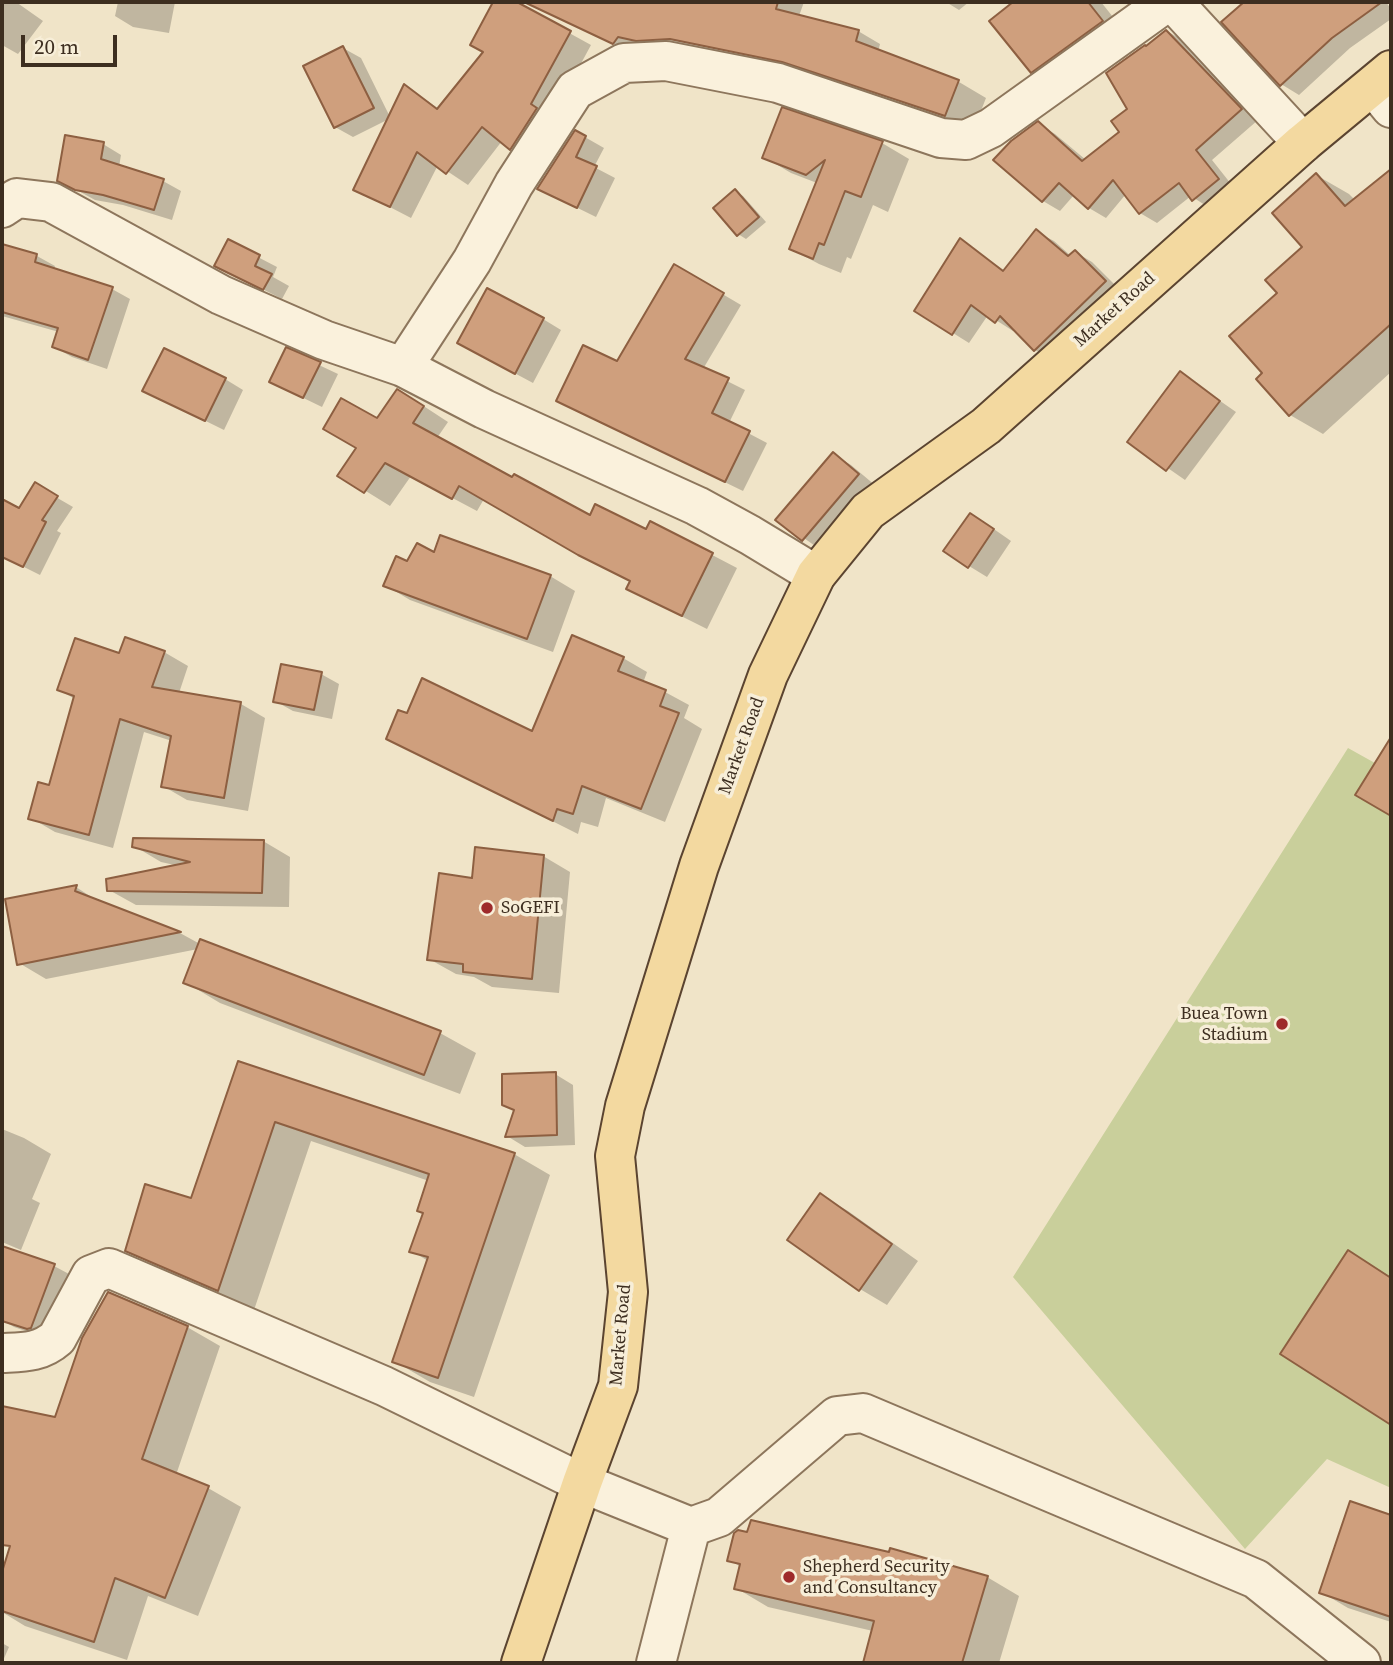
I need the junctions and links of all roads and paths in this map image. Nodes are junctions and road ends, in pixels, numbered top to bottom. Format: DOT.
graph roads {
  1 [pos="1167,2"];
  2 [pos="1173,2"];
  3 [pos="1385,88"];
  4 [pos="1303,143"];
  5 [pos="2,208"];
  6 [pos="403,367"];
  7 [pos="816,575"];
  8 [pos="2,1353"];
  9 [pos="582,1483"];
  10 [pos="691,1527"];
  11 [pos="522,1663"];
  12 [pos="656,1663"];
  13 [pos="1361,1663"];
  1 -- 6 [label="street"];
  2 -- 4 [label="street"];
  3 -- 4 [label="main road, Market Road"];
  4 -- 7 [label="main road, Market Road"];
  5 -- 6 [label="street"];
  6 -- 7 [label="street"];
  7 -- 9 [label="main road, Market Road"];
  8 -- 9 [label="street"];
  9 -- 10 [label="street"];
  9 -- 11 [label="main road, Market Road"];
  10 -- 12 [label="street"];
  10 -- 13 [label="street"];
}
